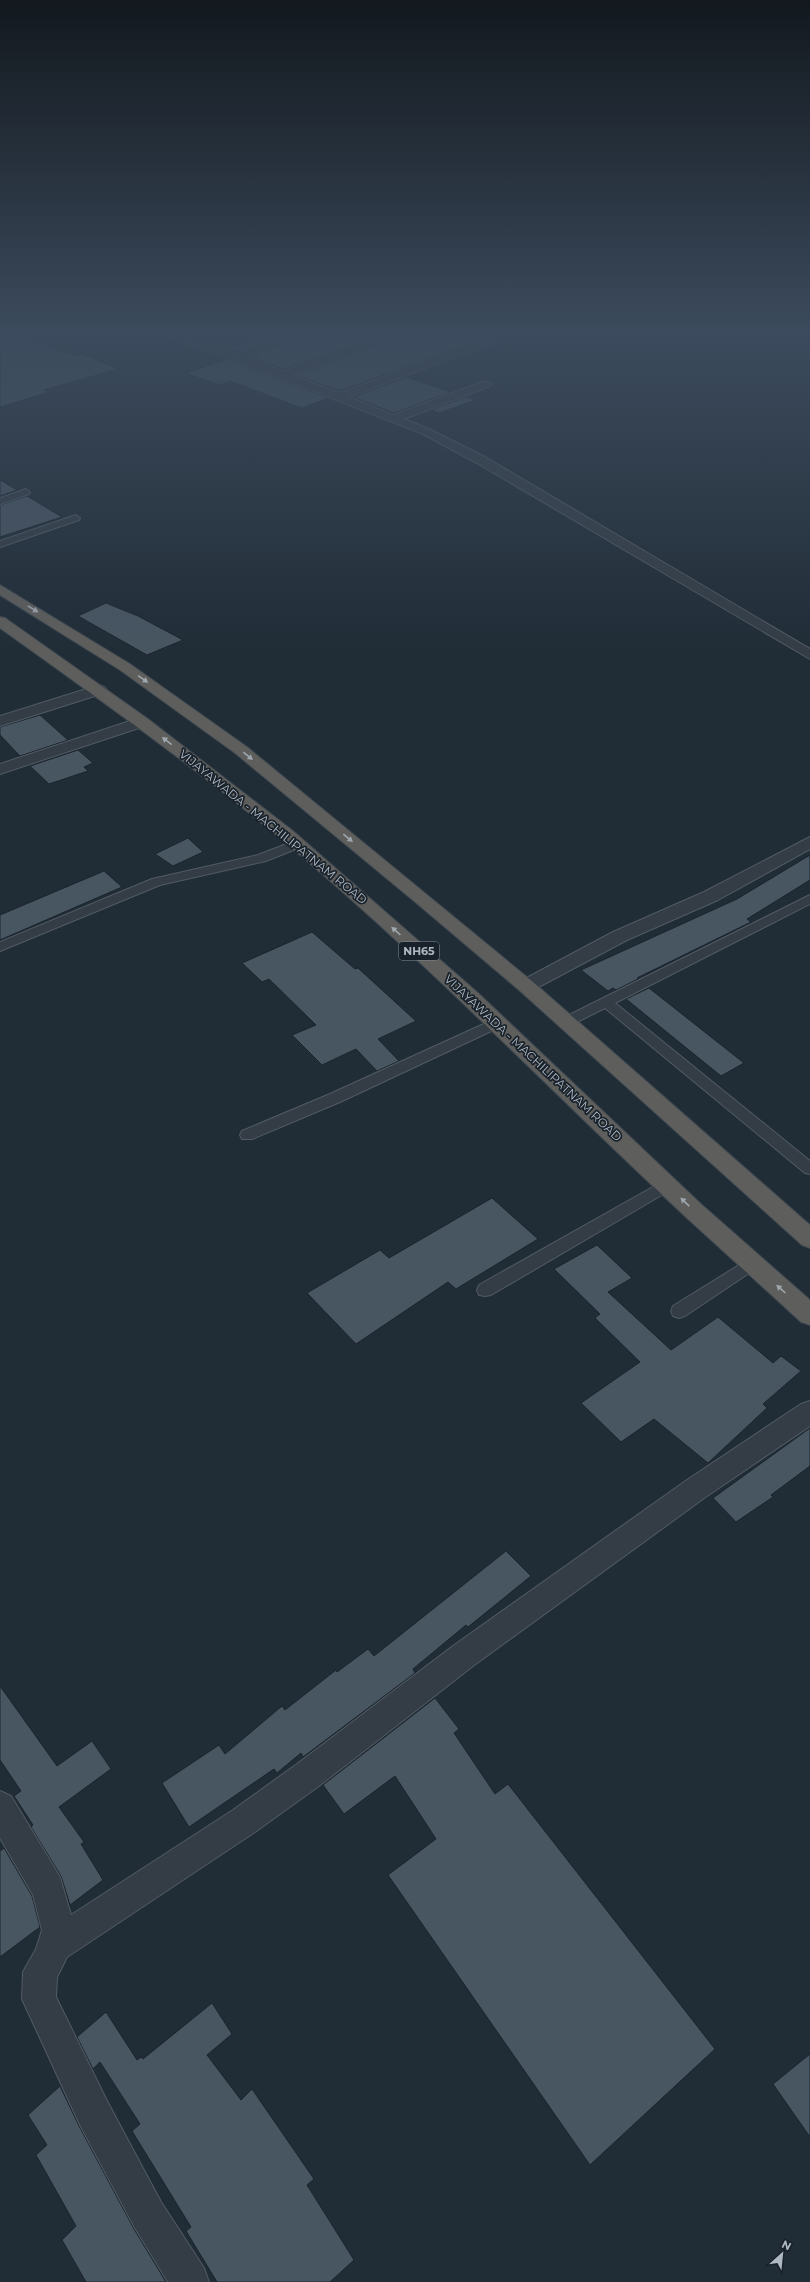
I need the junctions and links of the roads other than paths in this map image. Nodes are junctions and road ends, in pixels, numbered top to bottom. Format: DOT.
graph roads {
  1 [pos="441,439"];
  2 [pos="26,492"];
  3 [pos="0,501"];
  4 [pos="76,518"];
  5 [pos="0,544"];
  6 [pos="0,589"];
  7 [pos="2,623"];
  8 [pos="810,655"];
  9 [pos="99,690"];
  10 [pos="0,721"];
  11 [pos="142,722"];
  12 [pos="0,769"];
  13 [pos="810,842"];
  14 [pos="297,844"];
  15 [pos="810,899"];
  16 [pos="0,947"];
  17 [pos="526,986"];
  18 [pos="606,1002"];
  19 [pos="566,1022"];
  20 [pos="497,1023"];
  21 [pos="247,1135"];
  22 [pos="810,1170"];
  23 [pos="668,1185"];
  24 [pos="810,1238"];
  25 [pos="752,1263"];
  26 [pos="485,1290"];
  27 [pos="679,1311"];
  28 [pos="810,1315"];
  29 [pos="810,1412"];
  30 [pos="0,1807"];
  31 [pos="55,1945"];
  32 [pos="190,2282"];
  1 -- 8 [label="street"];
  2 -- 3 [label="lane"];
  4 -- 5 [label="lane"];
  6 -- 17 [label="highway, one-way"];
  7 -- 9 [label="highway, VIJAYAWADA - MACHILIPATNAM ROAD / NH65"];
  9 -- 10 [label="street"];
  9 -- 11 [label="highway, VIJAYAWADA - MACHILIPATNAM ROAD / NH65"];
  11 -- 12 [label="street"];
  14 -- 11 [label="highway, VIJAYAWADA - MACHILIPATNAM ROAD / NH65, one-way"];
  13 -- 17 [label="street"];
  14 -- 16 [label="lane"];
  20 -- 14 [label="highway, VIJAYAWADA - MACHILIPATNAM ROAD / NH65, one-way"];
  15 -- 18 [label="lane"];
  17 -- 19 [label="highway"];
  18 -- 19 [label="lane"];
  18 -- 22 [label="lane"];
  19 -- 24 [label="highway"];
  20 -- 21 [label="lane"];
  20 -- 23 [label="highway, VIJAYAWADA - MACHILIPATNAM ROAD / NH65"];
  25 -- 23 [label="highway, VIJAYAWADA - MACHILIPATNAM ROAD / NH65, one-way"];
  23 -- 26 [label="lane"];
  25 -- 27 [label="lane"];
  28 -- 25 [label="highway, VIJAYAWADA - MACHILIPATNAM ROAD / NH65, one-way"];
  29 -- 31 [label="street"];
  30 -- 31 [label="street"];
  31 -- 32 [label="street"];
}
